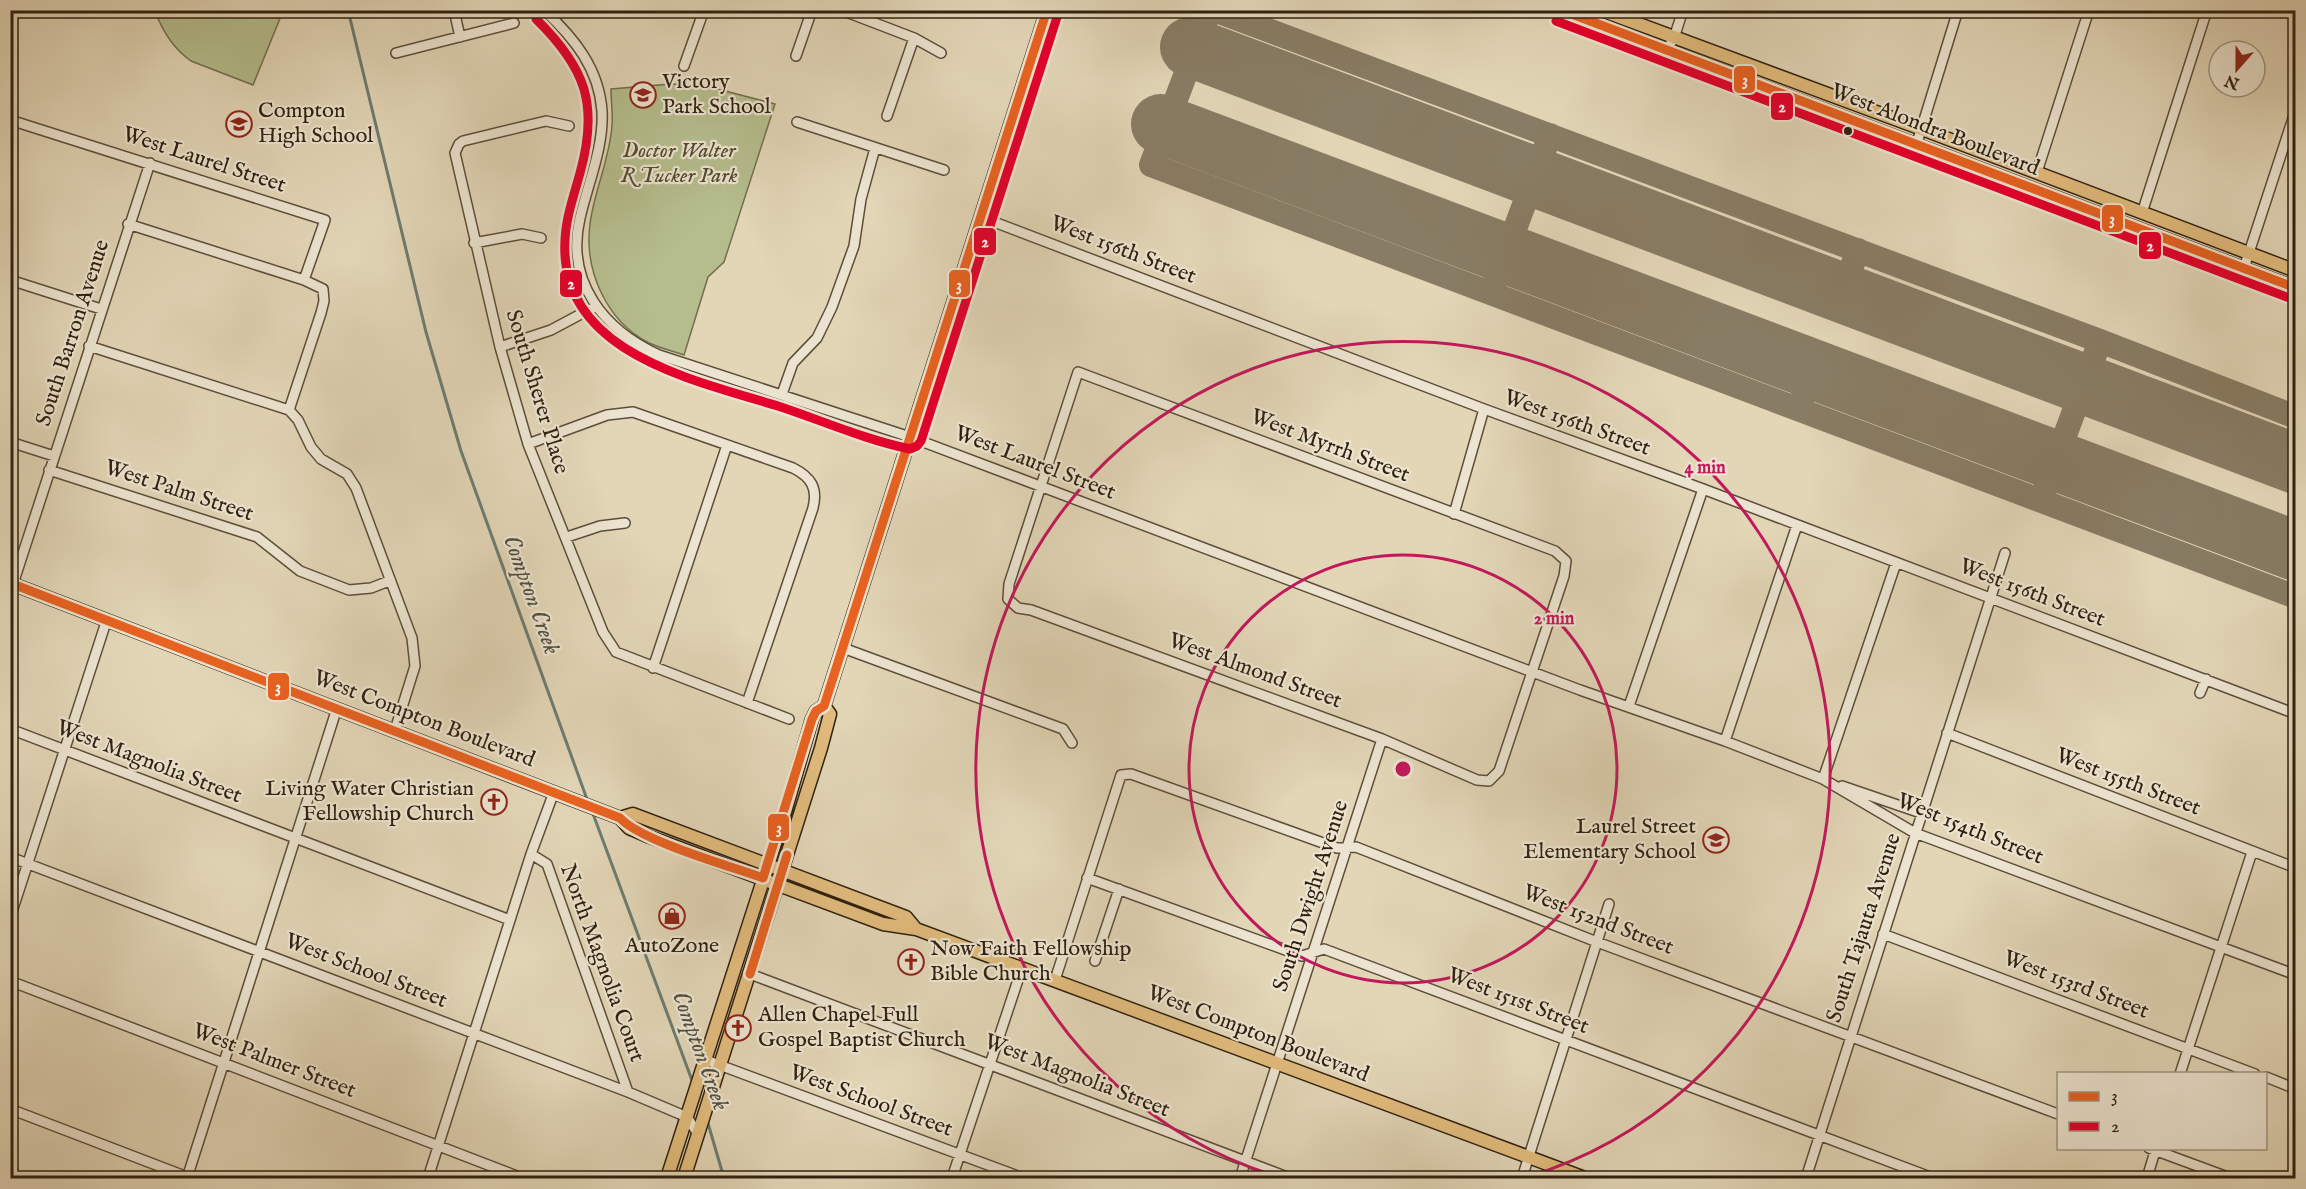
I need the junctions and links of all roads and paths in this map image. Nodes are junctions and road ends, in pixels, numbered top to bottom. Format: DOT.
graph roads {
  1 [pos="454,10"];
  2 [pos="544,10"];
  3 [pos="704,10"];
  4 [pos="812,10"];
  5 [pos="841,10"];
  6 [pos="1047,10"];
  7 [pos="1560,10"];
  8 [pos="1601,10"];
  9 [pos="1683,10"];
  10 [pos="1958,10"];
  11 [pos="2089,10"];
  12 [pos="2207,10"];
  13 [pos="514,23"];
  14 [pos="460,37"];
  15 [pos="1674,38"];
  16 [pos="914,39"];
  17 [pos="1666,51"];
  18 [pos="396,53"];
  19 [pos="941,53"];
  20 [pos="795,56"];
  21 [pos="684,66"];
  22 [pos="2295,109"];
  23 [pos="887,116"];
  24 [pos="10,120"];
  25 [pos="797,122"];
  26 [pos="569,126"];
  27 [pos="1922,129"];
  28 [pos="2291,139"];
  29 [pos="1916,146"];
  30 [pos="875,148"];
  31 [pos="150,163"];
  32 [pos="944,170"];
  33 [pos="2037,172"];
  34 [pos="2142,213"];
  35 [pos="981,217"];
  36 [pos="128,224"];
  37 [pos="541,238"];
  38 [pos="474,243"];
  39 [pos="2249,253"];
  40 [pos="2244,268"];
  41 [pos="2295,271"];
  42 [pos="10,280"];
  43 [pos="304,280"];
  44 [pos="2295,288"];
  45 [pos="594,307"];
  46 [pos="101,309"];
  47 [pos="89,346"];
  48 [pos="500,347"];
  49 [pos="782,394"];
  50 [pos="1484,409"];
  51 [pos="289,410"];
  52 [pos="910,437"];
  53 [pos="10,442"];
  54 [pos="528,444"];
  55 [pos="727,445"];
  56 [pos="54,456"];
  57 [pos="49,470"];
  58 [pos="822,479"];
  59 [pos="813,484"];
  60 [pos="1040,486"];
  61 [pos="1703,489"];
  62 [pos="1454,514"];
  63 [pos="625,523"];
  64 [pos="1797,525"];
  65 [pos="567,537"];
  66 [pos="2005,553"];
  67 [pos="1896,563"];
  68 [pos="389,581"];
  69 [pos="12,584"];
  70 [pos="1990,597"];
  71 [pos="107,619"];
  72 [pos="843,648"];
  73 [pos="653,668"];
  74 [pos="1532,671"];
  75 [pos="2206,679"];
  76 [pos="2200,693"];
  77 [pos="747,703"];
  78 [pos="825,706"];
  79 [pos="1629,706"];
  80 [pos="337,708"];
  81 [pos="2295,714"];
  82 [pos="789,719"];
  83 [pos="10,729"];
  84 [pos="395,730"];
  85 [pos="1947,733"];
  86 [pos="1382,739"];
  87 [pos="1725,741"];
  88 [pos="1072,743"];
  89 [pos="65,750"];
  90 [pos="1823,779"];
  91 [pos="554,792"];
  92 [pos="1921,813"];
  93 [pos="621,818"];
  94 [pos="1915,833"];
  95 [pos="295,839"];
  96 [pos="1347,848"];
  97 [pos="2252,852"];
  98 [pos="531,854"];
  99 [pos="10,857"];
  100 [pos="29,864"];
  101 [pos="767,864"];
  102 [pos="2295,868"];
  103 [pos="783,869"];
  104 [pos="763,878"];
  105 [pos="1087,878"];
  106 [pos="778,884"];
  107 [pos="1119,889"];
  108 [pos="1610,904"];
  109 [pos="10,918"];
  110 [pos="510,920"];
  111 [pos="916,929"];
  112 [pos="1883,934"];
  113 [pos="1597,942"];
  114 [pos="2221,947"];
  115 [pos="259,951"];
  116 [pos="1314,952"];
  117 [pos="1095,962"];
  118 [pos="1022,968"];
  119 [pos="750,974"];
  120 [pos="2295,975"];
  121 [pos="1055,980"];
  122 [pos="10,981"];
  123 [pos="474,1034"];
  124 [pos="1851,1035"];
  125 [pos="1566,1040"];
  126 [pos="2188,1048"];
  127 [pos="224,1063"];
  128 [pos="705,1063"];
  129 [pos="991,1064"];
  130 [pos="1276,1064"];
  131 [pos="720,1066"];
  132 [pos="2181,1072"];
  133 [pos="2250,1072"];
  134 [pos="2267,1078"];
  135 [pos="2295,1089"];
  136 [pos="627,1092"];
  137 [pos="10,1109"];
  138 [pos="2057,1114"];
  139 [pos="687,1117"];
  140 [pos="698,1134"];
  141 [pos="1820,1135"];
  142 [pos="439,1144"];
  143 [pos="2154,1150"];
  144 [pos="2157,1150"];
  145 [pos="960,1154"];
  146 [pos="1530,1158"];
  147 [pos="1245,1162"];
  148 [pos="189,1178"];
  149 [pos="428,1179"];
  150 [pos="522,1179"];
  151 [pos="667,1179"];
  152 [pos="684,1179"];
  153 [pos="952,1179"];
  154 [pos="1023,1179"];
  155 [pos="1240,1179"];
  156 [pos="1290,1179"];
  157 [pos="1522,1179"];
  158 [pos="1585,1179"];
  159 [pos="1806,1179"];
  160 [pos="1933,1179"];
  161 [pos="2147,1179"];
  162 [pos="2230,1179"];
  1 -- 14 [label="street"];
  2 -- 45 [label="street"];
  3 -- 21 [label="street"];
  4 -- 20 [label="street"];
  5 -- 16 [label="street"];
  6 -- 35 [label="main road"];
  7 -- 17 [label="main road, West Alondra Boulevard"];
  8 -- 15 [label="main road, West Alondra Boulevard"];
  9 -- 15 [label="street"];
  10 -- 27 [label="street"];
  11 -- 33 [label="street"];
  12 -- 34 [label="street"];
  13 -- 14 [label="street"];
  14 -- 18 [label="street"];
  15 -- 17 [label="street"];
  15 -- 27 [label="main road, West Alondra Boulevard"];
  16 -- 19 [label="street"];
  16 -- 23 [label="street"];
  17 -- 29 [label="main road, West Alondra Boulevard"];
  22 -- 28 [label="street"];
  24 -- 31 [label="street, West Laurel Street"];
  25 -- 30 [label="street"];
  26 -- 38 [label="street, South Sherer Place"];
  27 -- 29 [label="street"];
  27 -- 33 [label="main road, West Alondra Boulevard"];
  28 -- 39 [label="street"];
  29 -- 40 [label="main road, West Alondra Boulevard"];
  30 -- 32 [label="street"];
  30 -- 49 [label="street"];
  31 -- 36 [label="street, South Barron Avenue"];
  31 -- 43 [label="street, West Laurel Street"];
  33 -- 34 [label="main road, West Alondra Boulevard"];
  34 -- 39 [label="main road, West Alondra Boulevard"];
  35 -- 50 [label="street, West 156th Street"];
  35 -- 52 [label="main road"];
  36 -- 43 [label="street"];
  36 -- 46 [label="street, South Barron Avenue"];
  37 -- 38 [label="street"];
  38 -- 48 [label="street, South Sherer Place"];
  39 -- 40 [label="street"];
  39 -- 41 [label="main road, West Alondra Boulevard"];
  40 -- 44 [label="main road, West Alondra Boulevard"];
  42 -- 46 [label="street"];
  43 -- 51 [label="street"];
  45 -- 48 [label="street"];
  45 -- 49 [label="street, West Laurel Street"];
  46 -- 47 [label="street, South Barron Avenue"];
  47 -- 51 [label="street"];
  47 -- 56 [label="street, South Barron Avenue"];
  48 -- 54 [label="street, South Sherer Place"];
  49 -- 52 [label="street, West Laurel Street"];
  50 -- 61 [label="street, West 156th Street"];
  50 -- 62 [label="street"];
  51 -- 68 [label="street"];
  52 -- 60 [label="street, West Laurel Street"];
  52 -- 72 [label="main road"];
  53 -- 56 [label="street"];
  54 -- 55 [label="street"];
  54 -- 65 [label="street, South Sherer Place"];
  55 -- 59 [label="street"];
  55 -- 73 [label="street"];
  56 -- 57 [label="street, South Barron Avenue"];
  57 -- 68 [label="street, West Palm Street"];
  57 -- 69 [label="street, South Barron Avenue"];
  58 -- 59 [label="street"];
  59 -- 77 [label="street"];
  60 -- 62 [label="street, West Myrrh Street"];
  60 -- 74 [label="street, West Laurel Street"];
  60 -- 86 [label="street, West Almond Street"];
  61 -- 64 [label="street, West 156th Street"];
  61 -- 79 [label="street"];
  62 -- 74 [label="street, West Myrrh Street"];
  63 -- 65 [label="street"];
  64 -- 67 [label="street, West 156th Street"];
  64 -- 87 [label="street"];
  65 -- 73 [label="street, South Sherer Place"];
  66 -- 70 [label="street, South Tajauta Avenue"];
  67 -- 70 [label="street, West 156th Street"];
  67 -- 90 [label="street"];
  68 -- 84 [label="street"];
  69 -- 71 [label="main road, West Compton Boulevard"];
  70 -- 75 [label="street, West 156th Street"];
  70 -- 85 [label="street, South Tajauta Avenue"];
  71 -- 80 [label="main road, West Compton Boulevard"];
  71 -- 89 [label="street"];
  72 -- 78 [label="main road"];
  72 -- 88 [label="street"];
  73 -- 77 [label="street"];
  74 -- 79 [label="street, West 154th Street"];
  74 -- 86 [label="street, West Almond Street"];
  75 -- 76 [label="street"];
  75 -- 81 [label="street, West 156th Street"];
  77 -- 82 [label="street"];
  78 -- 101 [label="main road"];
  78 -- 103 [label="main road"];
  79 -- 87 [label="street, West 154th Street"];
  80 -- 84 [label="main road, West Compton Boulevard"];
  80 -- 95 [label="street"];
  83 -- 89 [label="street, West Magnolia Street"];
  84 -- 91 [label="main road, West Compton Boulevard"];
  85 -- 92 [label="street, South Tajauta Avenue"];
  85 -- 97 [label="street, West 155th Street"];
  86 -- 96 [label="street, South Dwight Avenue"];
  87 -- 90 [label="street, West 154th Street"];
  89 -- 95 [label="street, West Magnolia Street"];
  89 -- 100 [label="street"];
  90 -- 92 [label="street"];
  90 -- 94 [label="street, West 154th Street"];
  91 -- 93 [label="main road, West Compton Boulevard"];
  91 -- 98 [label="street"];
  92 -- 94 [label="street, South Tajauta Avenue"];
  93 -- 101 [label="main road, West Compton Boulevard"];
  93 -- 104 [label="main road, West Compton Boulevard"];
  94 -- 112 [label="street, South Tajauta Avenue"];
  94 -- 114 [label="street, West 154th Street"];
  95 -- 110 [label="street, West Magnolia Street"];
  95 -- 115 [label="street"];
  96 -- 105 [label="street, West 152nd Street"];
  96 -- 113 [label="street, West 152nd Street"];
  96 -- 116 [label="street, South Dwight Avenue"];
  97 -- 102 [label="street, West 155th Street"];
  97 -- 114 [label="street"];
  98 -- 110 [label="street"];
  98 -- 136 [label="street, North Magnolia Court"];
  99 -- 100 [label="street, West School Street"];
  100 -- 109 [label="street"];
  100 -- 115 [label="street, West School Street"];
  101 -- 103 [label="main road, West Compton Boulevard"];
  101 -- 104 [label="main road"];
  103 -- 106 [label="main road"];
  103 -- 111 [label="main road, West Compton Boulevard"];
  104 -- 106 [label="main road, West Compton Boulevard"];
  104 -- 128 [label="main road"];
  105 -- 107 [label="street, West 151st Street"];
  105 -- 121 [label="street"];
  106 -- 111 [label="main road, West Compton Boulevard"];
  106 -- 119 [label="main road"];
  107 -- 116 [label="street, West 151st Street"];
  107 -- 117 [label="street"];
  108 -- 113 [label="street"];
  110 -- 123 [label="street"];
  111 -- 118 [label="main road, West Compton Boulevard"];
  112 -- 124 [label="street, South Tajauta Avenue"];
  112 -- 126 [label="street, West 153rd Street"];
  113 -- 124 [label="street, West 152nd Street"];
  113 -- 125 [label="street"];
  114 -- 120 [label="street, West 154th Street"];
  114 -- 126 [label="street"];
  115 -- 123 [label="street, West School Street"];
  115 -- 127 [label="street"];
  116 -- 125 [label="street, West 151st Street"];
  116 -- 130 [label="street, South Dwight Avenue"];
  118 -- 121 [label="main road, West Compton Boulevard"];
  118 -- 129 [label="street"];
  119 -- 129 [label="street, West Magnolia Street"];
  119 -- 131 [label="main road"];
  121 -- 130 [label="main road, West Compton Boulevard"];
  122 -- 127 [label="street, West Palmer Street"];
  123 -- 136 [label="street, West School Street"];
  123 -- 142 [label="street"];
  124 -- 138 [label="street, West 152nd Street"];
  124 -- 141 [label="street, South Tajauta Avenue"];
  125 -- 141 [label="street, West 151st Street"];
  125 -- 146 [label="street"];
  126 -- 132 [label="street"];
  126 -- 133 [label="street, West 153rd Street"];
  127 -- 142 [label="street, West Palmer Street"];
  127 -- 148 [label="street"];
  128 -- 131 [label="street, West School Street"];
  128 -- 139 [label="main road"];
  129 -- 145 [label="street"];
  129 -- 147 [label="street, West Magnolia Street"];
  130 -- 146 [label="main road, West Compton Boulevard"];
  130 -- 147 [label="street, South Dwight Avenue"];
  131 -- 140 [label="main road"];
  131 -- 145 [label="street, West School Street"];
  134 -- 135 [label="street"];
  136 -- 139 [label="street, West School Street"];
  137 -- 148 [label="street"];
  139 -- 140 [label="street"];
  139 -- 151 [label="main road"];
  140 -- 152 [label="main road"];
  141 -- 159 [label="street, South Tajauta Avenue"];
  141 -- 160 [label="street, West 151st Street"];
  142 -- 149 [label="street"];
  142 -- 150 [label="street, West Palmer Street"];
  143 -- 161 [label="street"];
  144 -- 162 [label="street"];
  145 -- 153 [label="street"];
  145 -- 154 [label="street, West School Street"];
  146 -- 157 [label="street"];
  146 -- 158 [label="main road, West Compton Boulevard"];
  147 -- 155 [label="street, South Dwight Avenue"];
  147 -- 156 [label="street, West Magnolia Street"];
}
